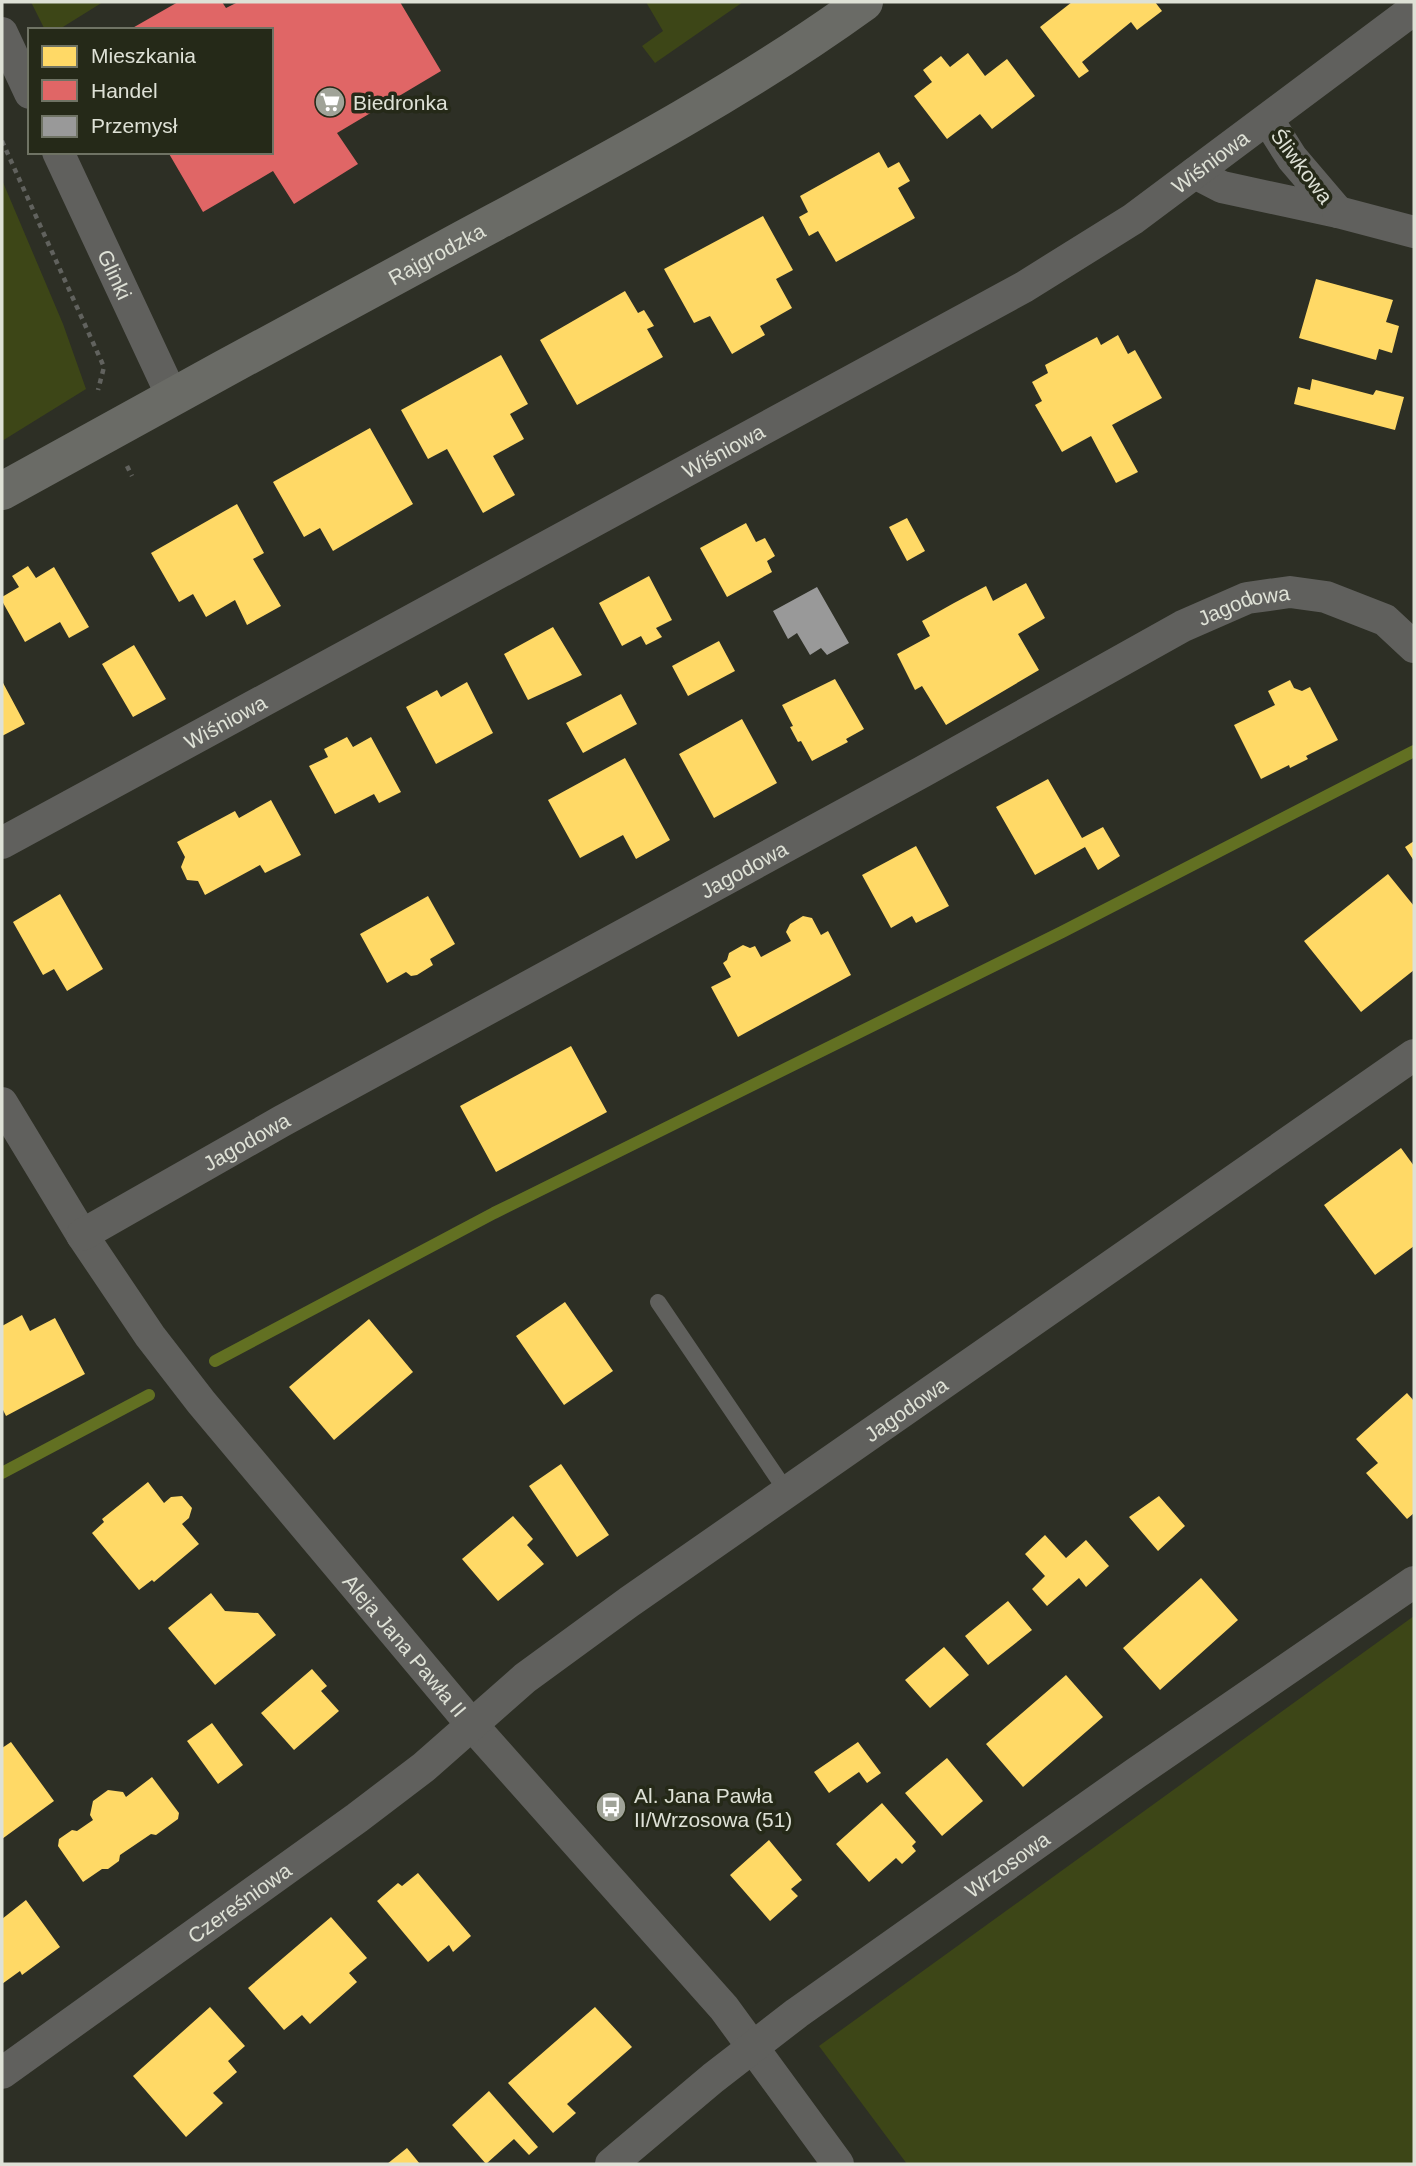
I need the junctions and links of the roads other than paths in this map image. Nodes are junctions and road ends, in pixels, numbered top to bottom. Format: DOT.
graph roads {
  1 [pos="864,2"];
  2 [pos="1414,9"];
  3 [pos="2,33"];
  4 [pos="28,89"];
  5 [pos="1268,120"];
  6 [pos="59,154"];
  7 [pos="1195,173"];
  8 [pos="1338,212"];
  9 [pos="1414,232"];
  10 [pos="172,396"];
  11 [pos="2,491"];
  12 [pos="1414,647"];
  13 [pos="2,843"];
  14 [pos="1414,1055"];
  15 [pos="2,1103"];
  16 [pos="82,1235"];
  17 [pos="658,1302"];
  18 [pos="787,1492"];
  19 [pos="1414,1582"];
  20 [pos="472,1725"];
  21 [pos="754,2047"];
  22 [pos="2,2073"];
  23 [pos="611,2164"];
  24 [pos="838,2164"];
  1 -- 10 [label="street, Rajgrodzka"];
  2 -- 5 [label="street, Wiśniowa"];
  3 -- 4 [label="street"];
  5 -- 7 [label="street, Wiśniowa"];
  5 -- 8 [label="street, Śliwkowa"];
  6 -- 10 [label="street, Glinki"];
  7 -- 8 [label="street, Śliwkowa"];
  7 -- 13 [label="street, Wiśniowa"];
  8 -- 9 [label="street, Śliwkowa"];
  10 -- 11 [label="street, Rajgrodzka"];
  12 -- 16 [label="street, Jagodowa"];
  14 -- 18 [label="street, Jagodowa"];
  15 -- 16 [label="street, Aleja Jana Pawła II"];
  16 -- 20 [label="street, Aleja Jana Pawła II"];
  17 -- 18 [label="lane"];
  18 -- 20 [label="street, Jagodowa"];
  19 -- 21 [label="street, Wrzosowa"];
  20 -- 21 [label="street, Aleja Jana Pawła II"];
  20 -- 22 [label="street, Czereśniowa"];
  21 -- 23 [label="street, Wrzosowa"];
  21 -- 24 [label="street, Aleja Jana Pawła II"];
}
